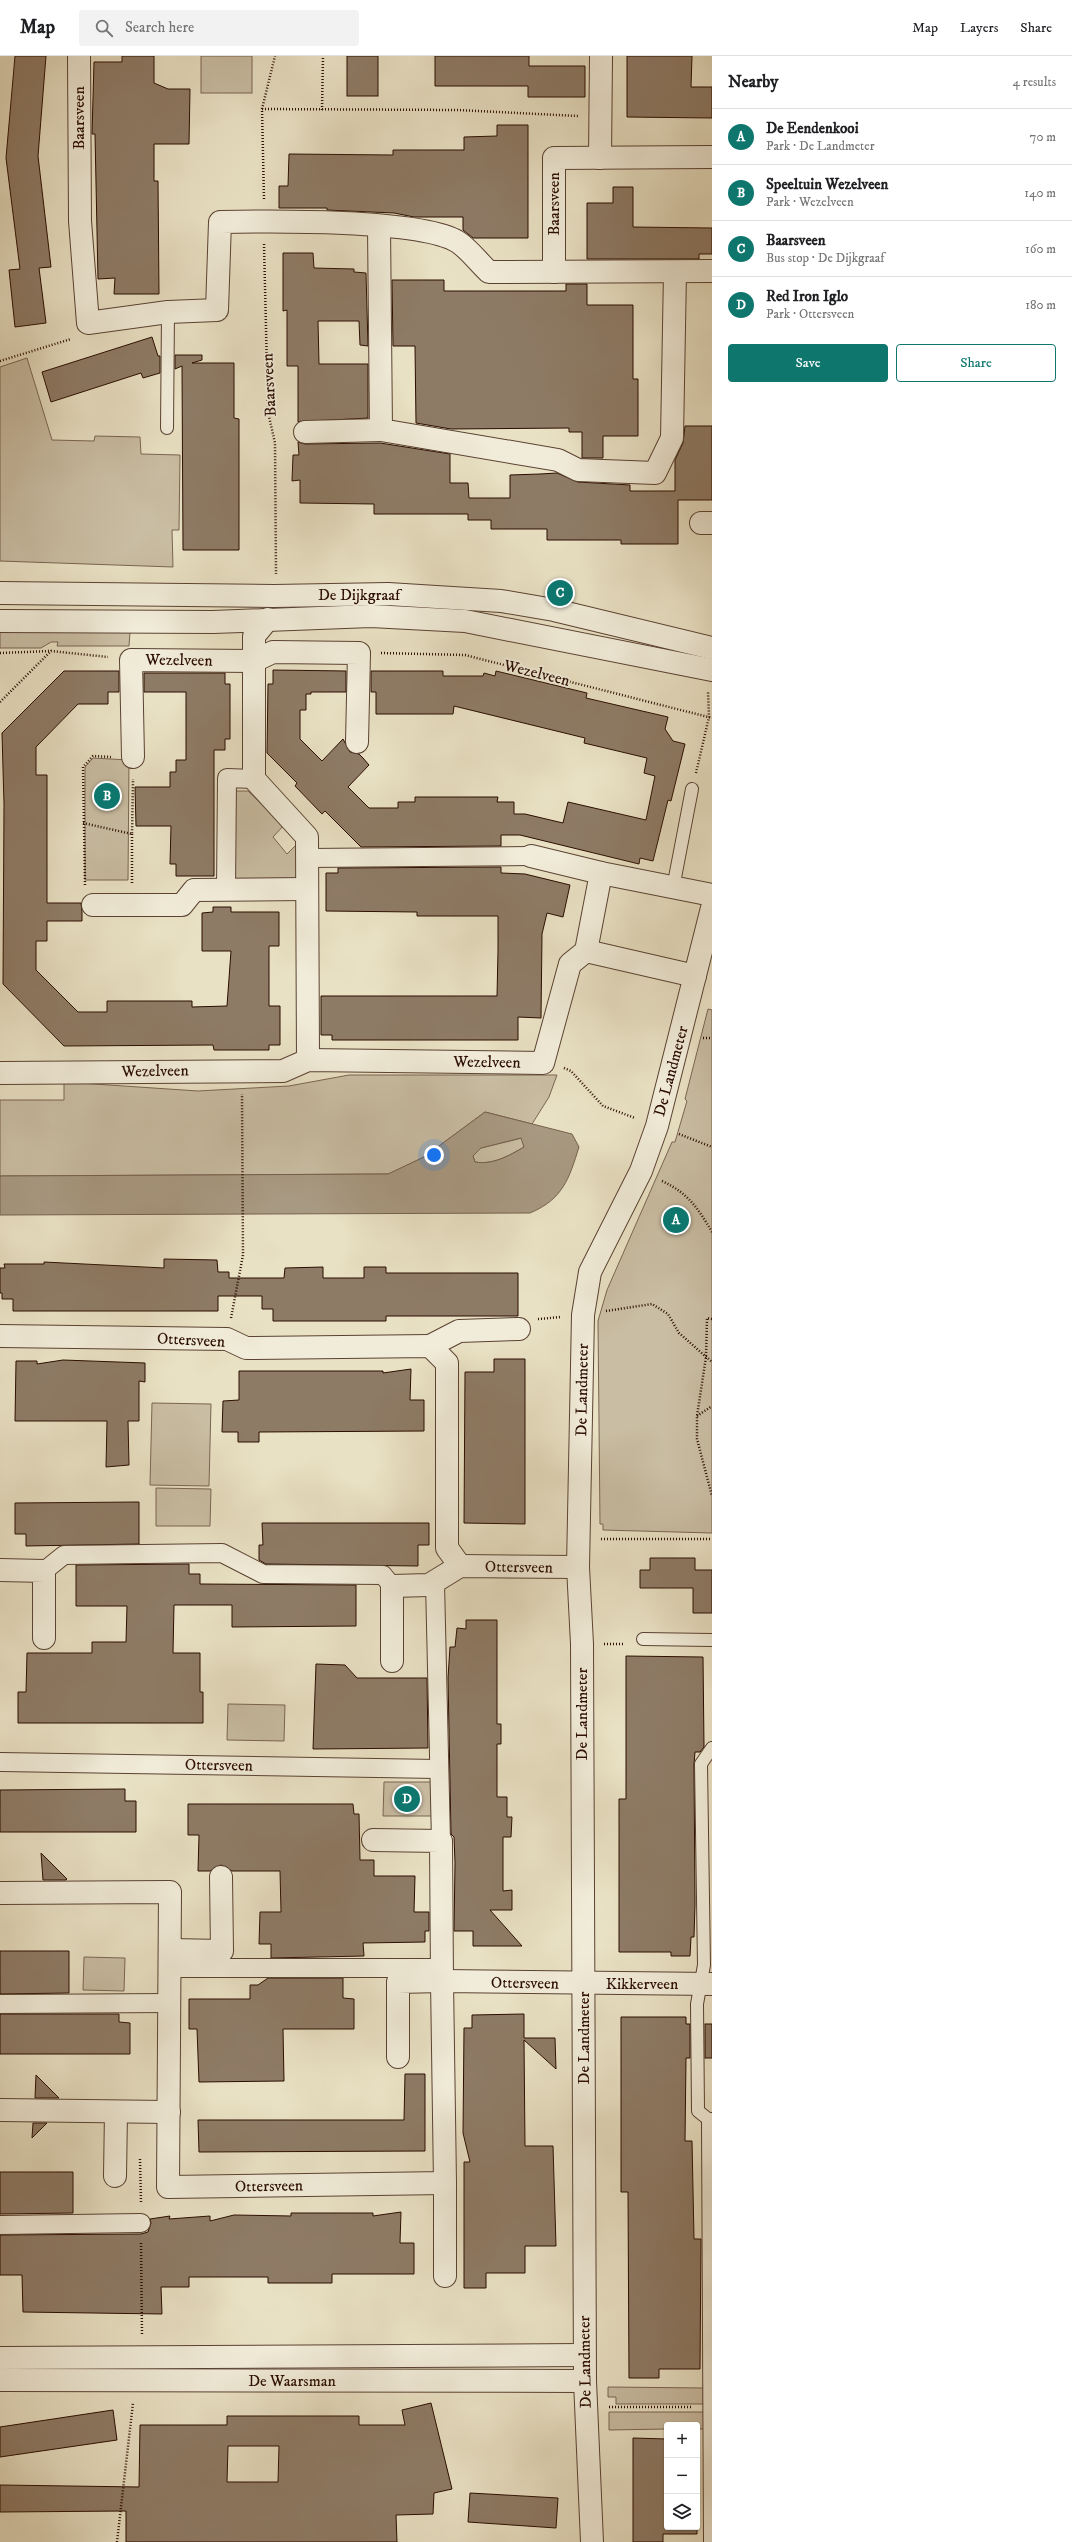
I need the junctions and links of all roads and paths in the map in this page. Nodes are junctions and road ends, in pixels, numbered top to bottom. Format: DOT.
graph roads {
  1 [pos="79,56"];
  2 [pos="275,56"];
  3 [pos="323,56"];
  4 [pos="600,56"];
  5 [pos="262,109"];
  6 [pos="322,110"];
  7 [pos="600,117"];
  8 [pos="712,156"];
  9 [pos="600,158"];
  10 [pos="264,222"];
  11 [pos="379,226"];
  12 [pos="712,271"];
  13 [pos="554,272"];
  14 [pos="675,272"];
  15 [pos="168,312"];
  16 [pos="88,323"];
  17 [pos="0,361"];
  18 [pos="167,428"];
  19 [pos="381,430"];
  20 [pos="305,432"];
  21 [pos="276,572"];
  22 [pos="0,593"];
  23 [pos="268,619"];
  24 [pos="0,621"];
  25 [pos="712,648"];
  26 [pos="51,651"];
  27 [pos="0,653"];
  28 [pos="359,653"];
  29 [pos="131,660"];
  30 [pos="254,661"];
  31 [pos="709,669"];
  32 [pos="0,702"];
  33 [pos="711,717"];
  34 [pos="357,742"];
  35 [pos="133,758"];
  36 [pos="254,779"];
  37 [pos="692,789"];
  38 [pos="83,823"];
  39 [pos="132,834"];
  40 [pos="531,856"];
  41 [pos="308,858"];
  42 [pos="601,873"];
  43 [pos="673,888"];
  44 [pos="307,889"];
  45 [pos="226,890"];
  46 [pos="712,895"];
  47 [pos="93,905"];
  48 [pos="132,906"];
  49 [pos="712,908"];
  50 [pos="586,951"];
  51 [pos="695,976"];
  52 [pos="308,1060"];
  53 [pos="543,1063"];
  54 [pos="242,1070"];
  55 [pos="0,1073"];
  56 [pos="657,1126"];
  57 [pos="712,1147"];
  58 [pos="641,1171"];
  59 [pos="712,1232"];
  60 [pos="583,1315"];
  61 [pos="712,1319"];
  62 [pos="519,1330"];
  63 [pos="0,1336"];
  64 [pos="227,1339"];
  65 [pos="430,1346"];
  66 [pos="706,1357"];
  67 [pos="712,1362"];
  68 [pos="712,1406"];
  69 [pos="697,1416"];
  70 [pos="712,1496"];
  71 [pos="579,1539"];
  72 [pos="712,1539"];
  73 [pos="460,1566"];
  74 [pos="578,1568"];
  75 [pos="0,1570"];
  76 [pos="44,1571"];
  77 [pos="435,1582"];
  78 [pos="392,1586"];
  79 [pos="44,1638"];
  80 [pos="643,1640"];
  81 [pos="712,1640"];
  82 [pos="582,1644"];
  83 [pos="392,1661"];
  84 [pos="712,1748"];
  85 [pos="0,1762"];
  86 [pos="438,1769"];
  87 [pos="373,1840"];
  88 [pos="441,1840"];
  89 [pos="221,1877"];
  90 [pos="0,1893"];
  91 [pos="170,1959"];
  92 [pos="442,1975"];
  93 [pos="706,1984"];
  94 [pos="583,1985"];
  95 [pos="170,2003"];
  96 [pos="0,2004"];
  97 [pos="398,2057"];
  98 [pos="0,2110"];
  99 [pos="116,2112"];
  100 [pos="169,2112"];
  101 [pos="710,2119"];
  102 [pos="140,2152"];
  103 [pos="115,2176"];
  104 [pos="444,2184"];
  105 [pos="141,2223"];
  106 [pos="0,2225"];
  107 [pos="445,2276"];
  108 [pos="584,2355"];
  109 [pos="142,2357"];
  110 [pos="0,2358"];
  111 [pos="0,2380"];
  112 [pos="142,2380"];
  113 [pos="585,2381"];
  114 [pos="586,2407"];
  115 [pos="711,2408"];
  116 [pos="711,2541"];
  117 [pos="117,2542"];
  118 [pos="592,2542"];
  1 -- 16 [label="street, Baarsveen"];
  2 -- 5 [label="path, Baarsveen"];
  3 -- 6 [label="path"];
  4 -- 7 [label="street"];
  5 -- 6 [label="path"];
  5 -- 10 [label="path, Baarsveen"];
  6 -- 7 [label="path"];
  7 -- 9 [label="street"];
  8 -- 9 [label="street, Baarsveen"];
  9 -- 13 [label="street, Baarsveen"];
  10 -- 11 [label="street"];
  10 -- 15 [label="street"];
  10 -- 21 [label="path, Baarsveen"];
  11 -- 13 [label="street"];
  11 -- 19 [label="street"];
  12 -- 14 [label="street"];
  13 -- 14 [label="street"];
  14 -- 19 [label="street"];
  15 -- 16 [label="street"];
  15 -- 18 [label="lane"];
  16 -- 17 [label="path"];
  19 -- 20 [label="street"];
  22 -- 25 [label="street, De Dijkgraaf"];
  23 -- 24 [label="street, De Dijkgraaf"];
  23 -- 30 [label="street"];
  23 -- 31 [label="street, De Dijkgraaf"];
  26 -- 27 [label="path"];
  26 -- 29 [label="path"];
  26 -- 32 [label="path"];
  28 -- 30 [label="street, Wezelveen"];
  28 -- 33 [label="path, Wezelveen"];
  28 -- 34 [label="street"];
  29 -- 30 [label="street, Wezelveen"];
  29 -- 35 [label="street, Wezelveen"];
  30 -- 36 [label="street"];
  31 -- 33 [label="path"];
  33 -- 37 [label="path"];
  35 -- 38 [label="path"];
  35 -- 39 [label="path"];
  36 -- 41 [label="street"];
  36 -- 45 [label="street"];
  37 -- 43 [label="lane"];
  38 -- 39 [label="path"];
  38 -- 47 [label="path"];
  39 -- 48 [label="path"];
  40 -- 41 [label="street"];
  40 -- 42 [label="street"];
  41 -- 44 [label="street"];
  42 -- 43 [label="street"];
  42 -- 50 [label="street"];
  43 -- 46 [label="street"];
  44 -- 45 [label="street"];
  44 -- 52 [label="street"];
  45 -- 48 [label="street"];
  47 -- 48 [label="street"];
  49 -- 51 [label="street, De Landmeter"];
  50 -- 51 [label="street"];
  50 -- 53 [label="street, Wezelveen"];
  51 -- 56 [label="street, De Landmeter"];
  52 -- 53 [label="street, Wezelveen"];
  52 -- 54 [label="street, Wezelveen"];
  53 -- 56 [label="path"];
  54 -- 55 [label="street, Wezelveen"];
  54 -- 64 [label="path"];
  56 -- 57 [label="path"];
  56 -- 58 [label="street, De Landmeter"];
  58 -- 59 [label="path"];
  58 -- 60 [label="street, De Landmeter"];
  60 -- 62 [label="path"];
  60 -- 66 [label="path"];
  60 -- 71 [label="street, De Landmeter"];
  61 -- 66 [label="path"];
  62 -- 65 [label="street, Ottersveen"];
  63 -- 64 [label="street, Ottersveen"];
  64 -- 65 [label="street, Ottersveen"];
  65 -- 73 [label="street"];
  66 -- 67 [label="path"];
  66 -- 69 [label="path"];
  68 -- 69 [label="path"];
  69 -- 70 [label="path"];
  71 -- 72 [label="path"];
  71 -- 74 [label="street, De Landmeter"];
  73 -- 74 [label="street, Ottersveen"];
  73 -- 77 [label="street"];
  74 -- 82 [label="street, De Landmeter"];
  75 -- 76 [label="street"];
  76 -- 78 [label="street"];
  76 -- 79 [label="street"];
  77 -- 78 [label="street"];
  77 -- 86 [label="street"];
  78 -- 83 [label="street"];
  80 -- 81 [label="lane"];
  80 -- 82 [label="path"];
  82 -- 94 [label="street, De Landmeter"];
  84 -- 93 [label="lane, Kikkerveen"];
  85 -- 86 [label="street, Ottersveen"];
  86 -- 88 [label="street"];
  87 -- 88 [label="street"];
  88 -- 92 [label="street"];
  89 -- 91 [label="street"];
  90 -- 91 [label="street, Ottersveen"];
  91 -- 92 [label="street"];
  91 -- 95 [label="street, Ottersveen"];
  92 -- 94 [label="street, Ottersveen"];
  92 -- 97 [label="street, Ottersveen"];
  92 -- 104 [label="street"];
  93 -- 94 [label="street, Kikkerveen"];
  93 -- 101 [label="lane, Kikkerveen"];
  94 -- 108 [label="street, De Landmeter"];
  95 -- 96 [label="street"];
  95 -- 100 [label="street, Ottersveen"];
  98 -- 99 [label="street"];
  99 -- 100 [label="street"];
  99 -- 103 [label="street"];
  100 -- 104 [label="street, Ottersveen"];
  101 -- 115 [label="lane, Kikkerveen"];
  102 -- 105 [label="path"];
  104 -- 107 [label="street"];
  105 -- 106 [label="street"];
  105 -- 109 [label="path"];
  108 -- 109 [label="street, De Waarsman"];
  108 -- 113 [label="street, De Landmeter"];
  109 -- 110 [label="street, De Waarsman"];
  111 -- 112 [label="street, De Waarsman"];
  112 -- 113 [label="street, De Waarsman"];
  112 -- 117 [label="path"];
  113 -- 114 [label="street, De Landmeter"];
  114 -- 115 [label="path"];
  114 -- 118 [label="street, De Landmeter"];
  115 -- 116 [label="lane, Kikkerveen"];
}
